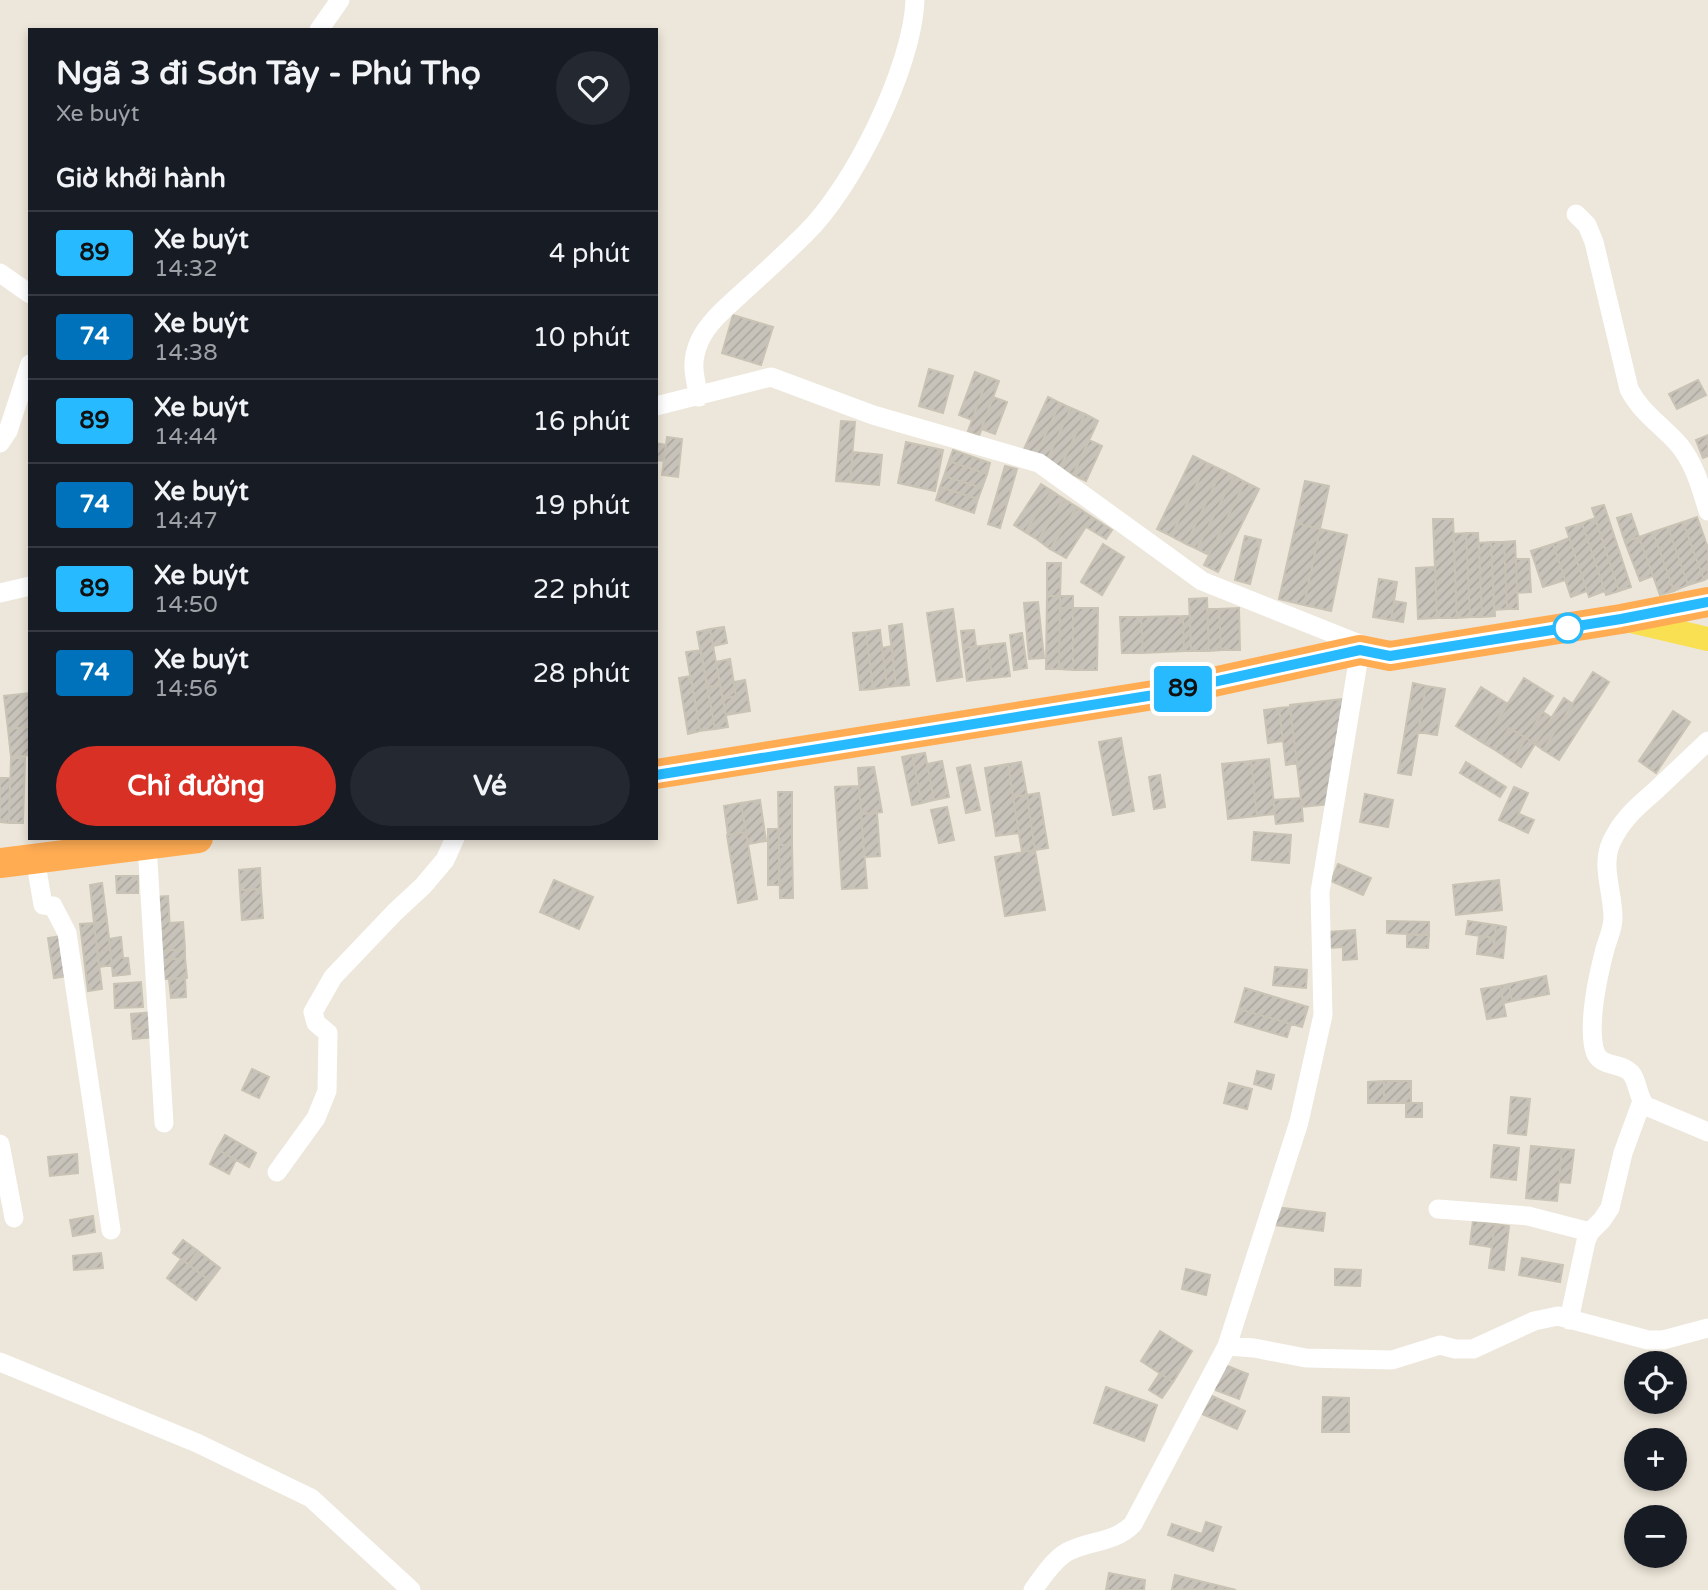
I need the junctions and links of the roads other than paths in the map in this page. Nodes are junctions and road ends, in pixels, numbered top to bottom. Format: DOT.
graph roads {
  1 [pos="340,0"];
  2 [pos="915,0"];
  3 [pos="319,28"];
  4 [pos="1576,214"];
  5 [pos="0,273"];
  6 [pos="28,293"];
  7 [pos="28,370"];
  8 [pos="699,397"];
  9 [pos="658,406"];
  10 [pos="0,443"];
  11 [pos="1708,511"];
  12 [pos="28,586"];
  13 [pos="0,593"];
  14 [pos="1708,602"];
  15 [pos="1621,619"];
  16 [pos="1708,639"];
  17 [pos="1360,650"];
  18 [pos="1390,656"];
  19 [pos="1708,741"];
  20 [pos="658,775"];
  21 [pos="178,840"];
  22 [pos="454,840"];
  23 [pos="157,842"];
  24 [pos="34,858"];
  25 [pos="0,863"];
  26 [pos="1642,1101"];
  27 [pos="164,1123"];
  28 [pos="1708,1132"];
  29 [pos="0,1144"];
  30 [pos="277,1172"];
  31 [pos="1438,1209"];
  32 [pos="14,1218"];
  33 [pos="111,1230"];
  34 [pos="1590,1232"];
  35 [pos="1569,1320"];
  36 [pos="1708,1328"];
  37 [pos="1227,1346"];
  38 [pos="0,1362"];
  39 [pos="411,1590"];
  40 [pos="1033,1590"];
  1 -- 3 [label="street"];
  2 -- 8 [label="street"];
  4 -- 11 [label="street"];
  5 -- 6 [label="street"];
  7 -- 10 [label="street"];
  8 -- 9 [label="street"];
  8 -- 18 [label="street"];
  12 -- 13 [label="street"];
  14 -- 15 [label="highway"];
  15 -- 16 [label="main road"];
  15 -- 18 [label="highway"];
  17 -- 18 [label="highway"];
  17 -- 20 [label="highway"];
  17 -- 37 [label="street"];
  19 -- 26 [label="street"];
  21 -- 23 [label="highway"];
  22 -- 30 [label="street"];
  23 -- 24 [label="highway"];
  23 -- 27 [label="street"];
  24 -- 25 [label="highway"];
  24 -- 33 [label="street"];
  26 -- 28 [label="street"];
  26 -- 34 [label="street"];
  29 -- 32 [label="street"];
  31 -- 34 [label="street"];
  34 -- 35 [label="street"];
  35 -- 36 [label="street"];
  35 -- 37 [label="street"];
  37 -- 40 [label="street"];
  38 -- 39 [label="street"];
}
